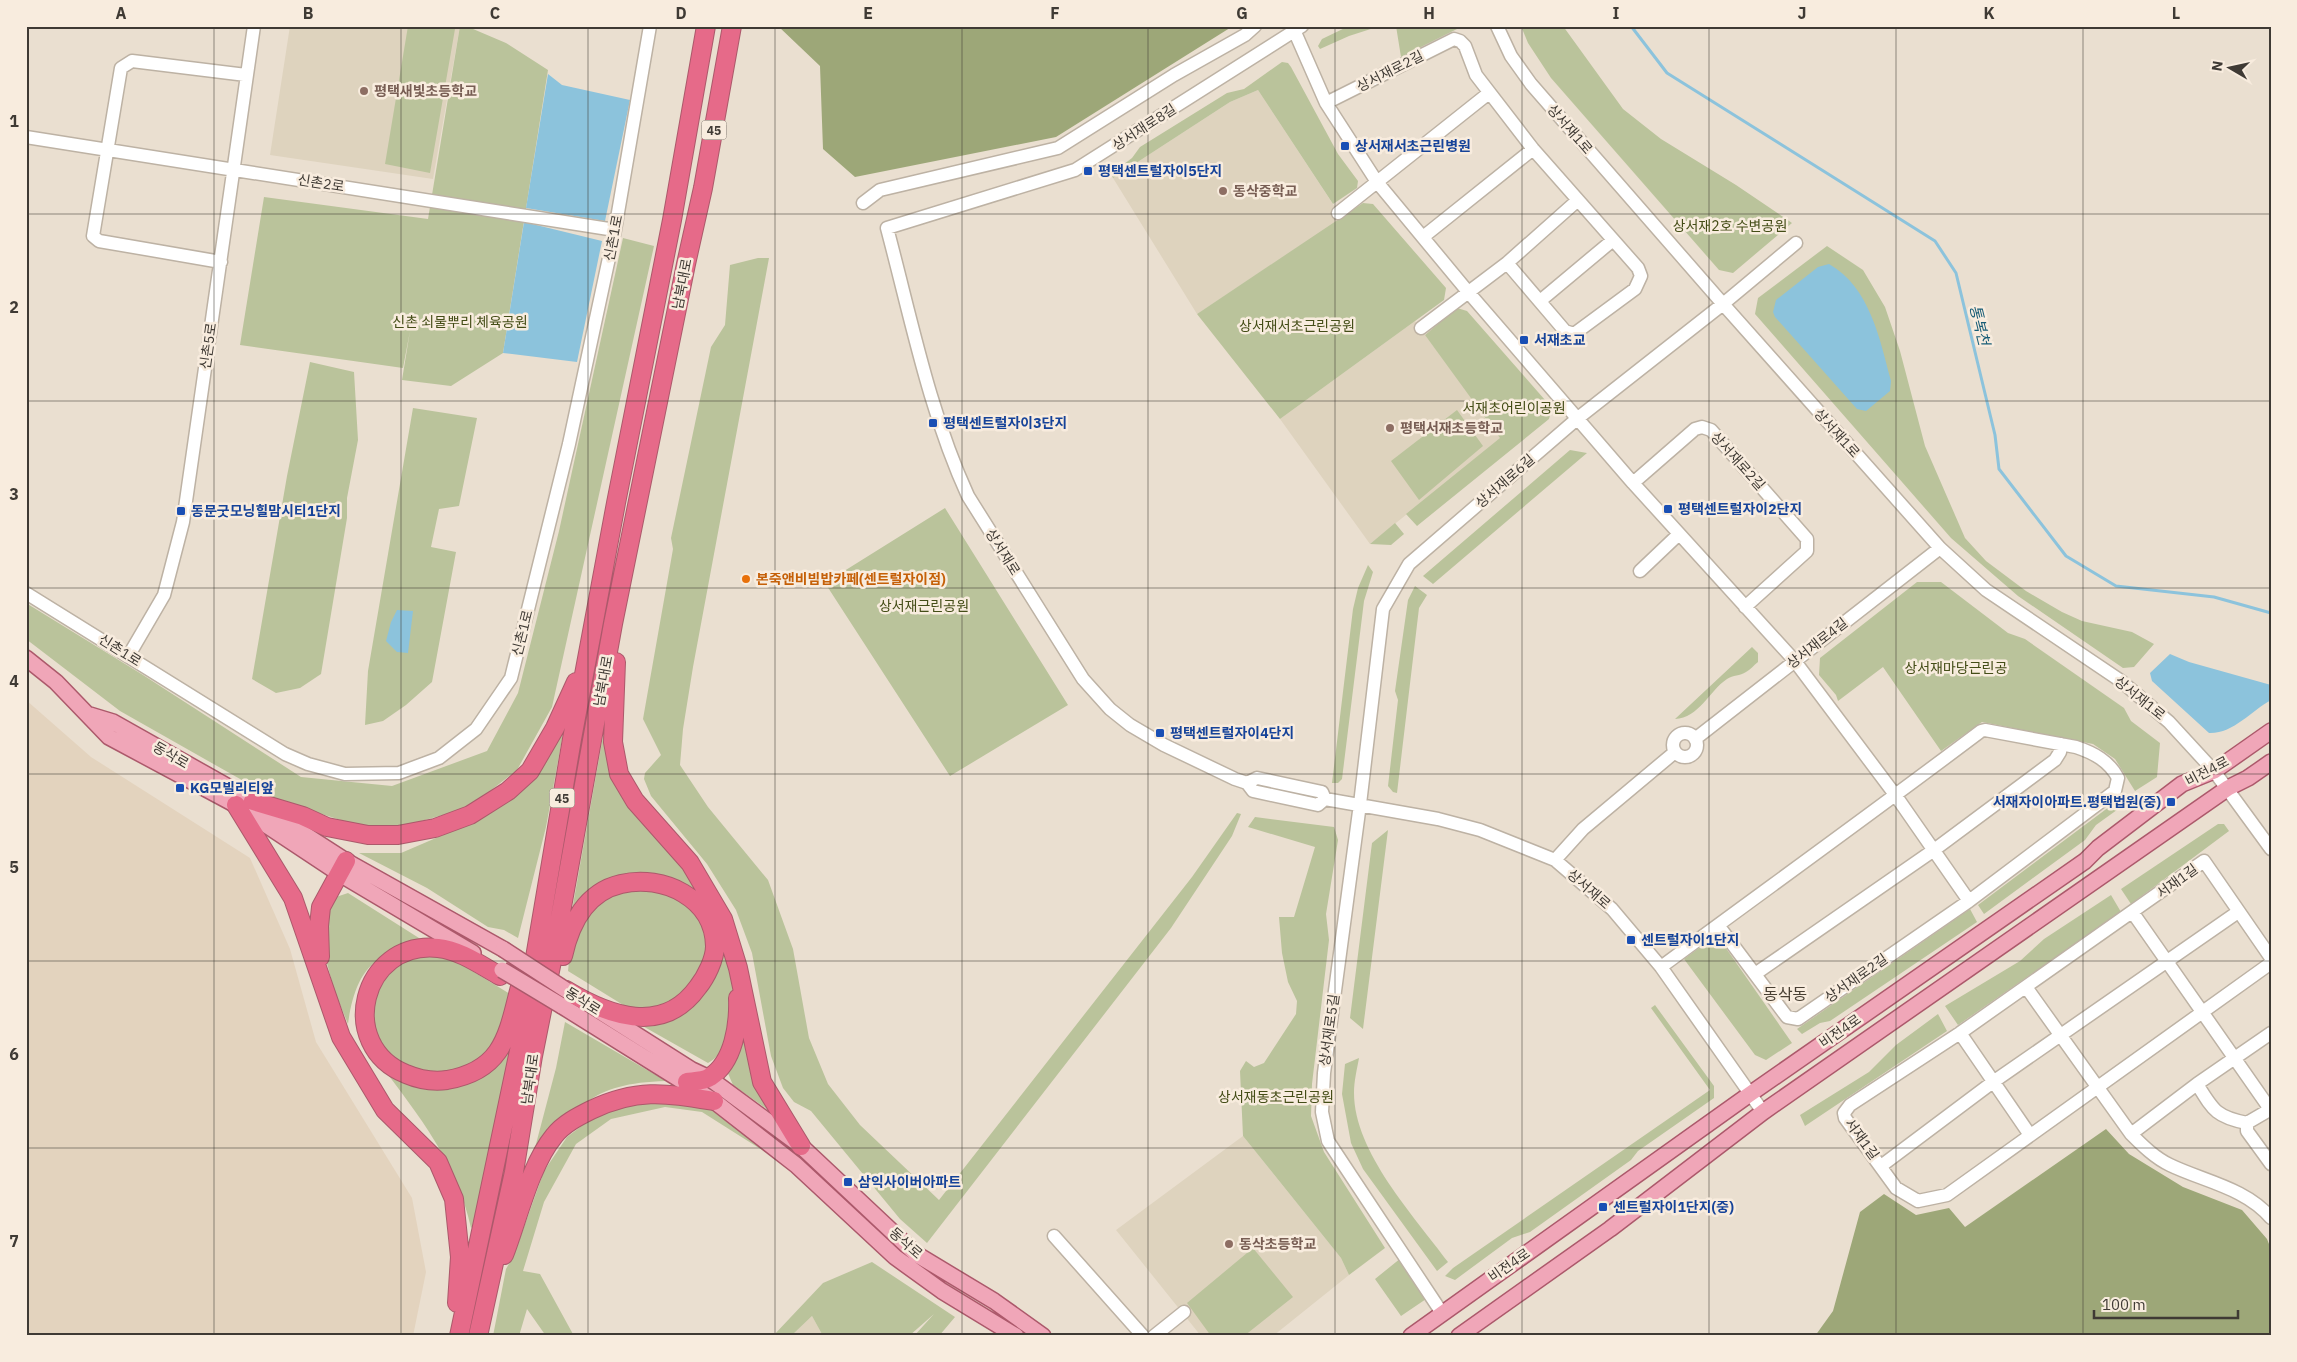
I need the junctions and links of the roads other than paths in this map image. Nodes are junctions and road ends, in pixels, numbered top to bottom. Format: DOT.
graph roads {
  1 [pos="254,26"];
  2 [pos="650,26"];
  3 [pos="706,26"];
  4 [pos="732,26"];
  5 [pos="1255,26"];
  6 [pos="1497,26"];
  7 [pos="1298,28"];
  8 [pos="246,75"];
  9 [pos="1489,93"];
  10 [pos="1326,103"];
  11 [pos="26,137"];
  12 [pos="107,149"];
  13 [pos="1533,149"];
  14 [pos="233,169"];
  15 [pos="1377,182"];
  16 [pos="1578,200"];
  17 [pos="863,203"];
  18 [pos="1338,213"];
  19 [pos="887,228"];
  20 [pos="615,230"];
  21 [pos="1423,238"];
  22 [pos="1613,240"];
  23 [pos="1796,244"];
  24 [pos="221,262"];
  25 [pos="1507,263"];
  26 [pos="1469,293"];
  27 [pos="1540,301"];
  28 [pos="1723,304"];
  29 [pos="1421,328"];
  30 [pos="1578,418"];
  31 [pos="1633,482"];
  32 [pos="1679,534"];
  33 [pos="1940,548"];
  34 [pos="1640,572"];
  35 [pos="26,593"];
  36 [pos="1745,607"];
  37 [pos="613,624"];
  38 [pos="593,629"];
  39 [pos="129,655"];
  40 [pos="26,658"];
  41 [pos="1794,660"];
  42 [pos="2271,731"];
  43 [pos="2061,744"];
  44 [pos="2271,762"];
  45 [pos="2214,771"];
  46 [pos="2228,788"];
  47 [pos="1896,796"];
  48 [pos="244,803"];
  49 [pos="1360,804"];
  50 [pos="2271,849"];
  51 [pos="1934,850"];
  52 [pos="1555,860"];
  53 [pos="343,867"];
  54 [pos="546,891"];
  55 [pos="1969,900"];
  56 [pos="2238,912"];
  57 [pos="2133,913"];
  58 [pos="1718,925"];
  59 [pos="2271,958"];
  60 [pos="2167,962"];
  61 [pos="2271,963"];
  62 [pos="1661,967"];
  63 [pos="738,968"];
  64 [pos="501,973"];
  65 [pos="1755,974"];
  66 [pos="322,983"];
  67 [pos="2026,987"];
  68 [pos="564,998"];
  69 [pos="2202,1011"];
  70 [pos="1960,1033"];
  71 [pos="2271,1034"];
  72 [pos="2061,1036"];
  73 [pos="2235,1058"];
  74 [pos="709,1078"];
  75 [pos="687,1082"];
  76 [pos="1993,1082"];
  77 [pos="2197,1084"];
  78 [pos="2098,1086"];
  79 [pos="1750,1094"];
  80 [pos="714,1101"];
  81 [pos="526,1105"];
  82 [pos="2270,1109"];
  83 [pos="1763,1112"];
  84 [pos="2246,1124"];
  85 [pos="2131,1134"];
  86 [pos="2030,1135"];
  87 [pos="801,1146"];
  88 [pos="2271,1164"];
  89 [pos="1881,1166"];
  90 [pos="2271,1218"];
  91 [pos="1054,1236"];
  92 [pos="483,1309"];
  93 [pos="1184,1312"];
  94 [pos="1442,1313"];
  95 [pos="457,1336"];
  96 [pos="478,1336"];
  97 [pos="1016,1336"];
  98 [pos="1043,1336"];
  99 [pos="1143,1336"];
  100 [pos="1154,1336"];
  101 [pos="1411,1336"];
  102 [pos="1459,1336"];
  1 -- 8 [label="street, 신촌5로"];
  2 -- 20 [label="street, 신촌1로"];
  3 -- 38 [label="highway, 남북대로 / 45"];
  4 -- 37 [label="highway, 남북대로 / 45"];
  5 -- 17 [label="street"];
  6 -- 28 [label="street, 상서재1로"];
  7 -- 10 [label="street"];
  7 -- 19 [label="street, 상서재로8길"];
  8 -- 12 [label="street"];
  8 -- 14 [label="street, 신촌5로"];
  9 -- 10 [label="street, 상서재로2길"];
  9 -- 13 [label="street"];
  9 -- 15 [label="street"];
  10 -- 15 [label="street"];
  11 -- 12 [label="street, 신촌2로"];
  12 -- 14 [label="street, 신촌2로"];
  12 -- 24 [label="street"];
  13 -- 16 [label="street"];
  13 -- 21 [label="street"];
  14 -- 20 [label="street, 신촌2로"];
  14 -- 24 [label="street, 신촌5로"];
  15 -- 18 [label="street"];
  15 -- 21 [label="street"];
  16 -- 22 [label="street"];
  16 -- 25 [label="street"];
  19 -- 49 [label="street, 상서재로"];
  20 -- 39 [label="street, 신촌1로"];
  21 -- 26 [label="street"];
  22 -- 27 [label="street"];
  22 -- 27 [label="street"];
  23 -- 28 [label="street, 상서재로6길"];
  24 -- 39 [label="street, 신촌5로"];
  25 -- 26 [label="street"];
  25 -- 27 [label="street"];
  26 -- 29 [label="street"];
  26 -- 30 [label="street"];
  28 -- 30 [label="street, 상서재로6길"];
  28 -- 33 [label="street, 상서재1로"];
  30 -- 31 [label="street"];
  30 -- 49 [label="street, 상서재로6길"];
  31 -- 32 [label="street"];
  31 -- 36 [label="street, 상서재로2길"];
  32 -- 34 [label="street"];
  32 -- 36 [label="street"];
  33 -- 41 [label="street, 상서재로4길"];
  33 -- 45 [label="street, 상서재1로"];
  35 -- 39 [label="street, 신촌1로"];
  36 -- 41 [label="street"];
  37 -- 63 [label="highway"];
  37 -- 81 [label="highway, 남북대로 / 45"];
  38 -- 48 [label="highway"];
  38 -- 54 [label="highway, 남북대로 / 45"];
  40 -- 48 [label="main road, 동삭로"];
  41 -- 47 [label="street"];
  41 -- 52 [label="street, 상서재로4길"];
  42 -- 45 [label="main road, 비전4로"];
  43 -- 47 [label="street"];
  43 -- 51 [label="street"];
  43 -- 55 [label="street, 상서재로2길"];
  44 -- 46 [label="main road, 비전4로"];
  45 -- 46 [label="street, 상서재1로"];
  45 -- 79 [label="main road, 비전4로"];
  46 -- 50 [label="street, 상서재1로"];
  46 -- 83 [label="main road, 비전4로"];
  47 -- 51 [label="street"];
  47 -- 58 [label="street"];
  48 -- 53 [label="main road, 동삭로"];
  48 -- 66 [label="highway"];
  49 -- 52 [label="street, 상서재로"];
  49 -- 94 [label="street, 상서재로5길"];
  51 -- 55 [label="street"];
  51 -- 65 [label="street"];
  52 -- 62 [label="street, 상서재로"];
  53 -- 64 [label="main road, 동삭로"];
  53 -- 66 [label="highway"];
  53 -- 68 [label="main road, 동삭로, bridge"];
  54 -- 64 [label="highway"];
  54 -- 95 [label="highway, 남북대로 / 45"];
  55 -- 65 [label="street, 상서재로2길"];
  56 -- 57 [label="street, 서재1길"];
  56 -- 59 [label="street"];
  56 -- 60 [label="street, 서재1길"];
  57 -- 60 [label="street"];
  57 -- 67 [label="street, 서재1길"];
  58 -- 62 [label="street"];
  58 -- 65 [label="street, 상서재로2길"];
  60 -- 69 [label="street"];
  60 -- 72 [label="street, 서재1길"];
  61 -- 69 [label="street"];
  62 -- 79 [label="street, 상서재로"];
  63 -- 74 [label="highway"];
  63 -- 87 [label="highway"];
  64 -- 68 [label="main road, 동삭로, bridge"];
  66 -- 95 [label="highway"];
  67 -- 70 [label="street, 서재1길"];
  67 -- 72 [label="street"];
  68 -- 74 [label="main road, 동삭로"];
  68 -- 75 [label="main road, 동삭로"];
  68 -- 81 [label="highway"];
  69 -- 73 [label="street"];
  69 -- 78 [label="street"];
  70 -- 76 [label="street"];
  70 -- 89 [label="street, 서재1길"];
  71 -- 73 [label="street"];
  72 -- 76 [label="street, 서재1길"];
  72 -- 78 [label="street"];
  73 -- 77 [label="street"];
  73 -- 82 [label="street"];
  74 -- 75 [label="highway"];
  74 -- 87 [label="main road, 동삭로"];
  75 -- 80 [label="main road, 동삭로"];
  76 -- 86 [label="street"];
  76 -- 89 [label="street, 서재1길"];
  77 -- 84 [label="street"];
  77 -- 85 [label="street"];
  78 -- 85 [label="street"];
  78 -- 86 [label="street"];
  79 -- 83 [label="street, 상서재로"];
  79 -- 94 [label="main road, 비전4로"];
  80 -- 92 [label="highway"];
  80 -- 97 [label="main road, 동삭로"];
  81 -- 92 [label="highway, 남북대로 / 45"];
  82 -- 84 [label="street"];
  83 -- 102 [label="main road, 비전4로"];
  84 -- 88 [label="street"];
  85 -- 90 [label="street"];
  86 -- 89 [label="street"];
  87 -- 98 [label="main road, 동삭로"];
  91 -- 99 [label="street"];
  92 -- 96 [label="highway, 남북대로 / 45"];
  93 -- 100 [label="street"];
  94 -- 101 [label="main road, 비전4로"];
}
